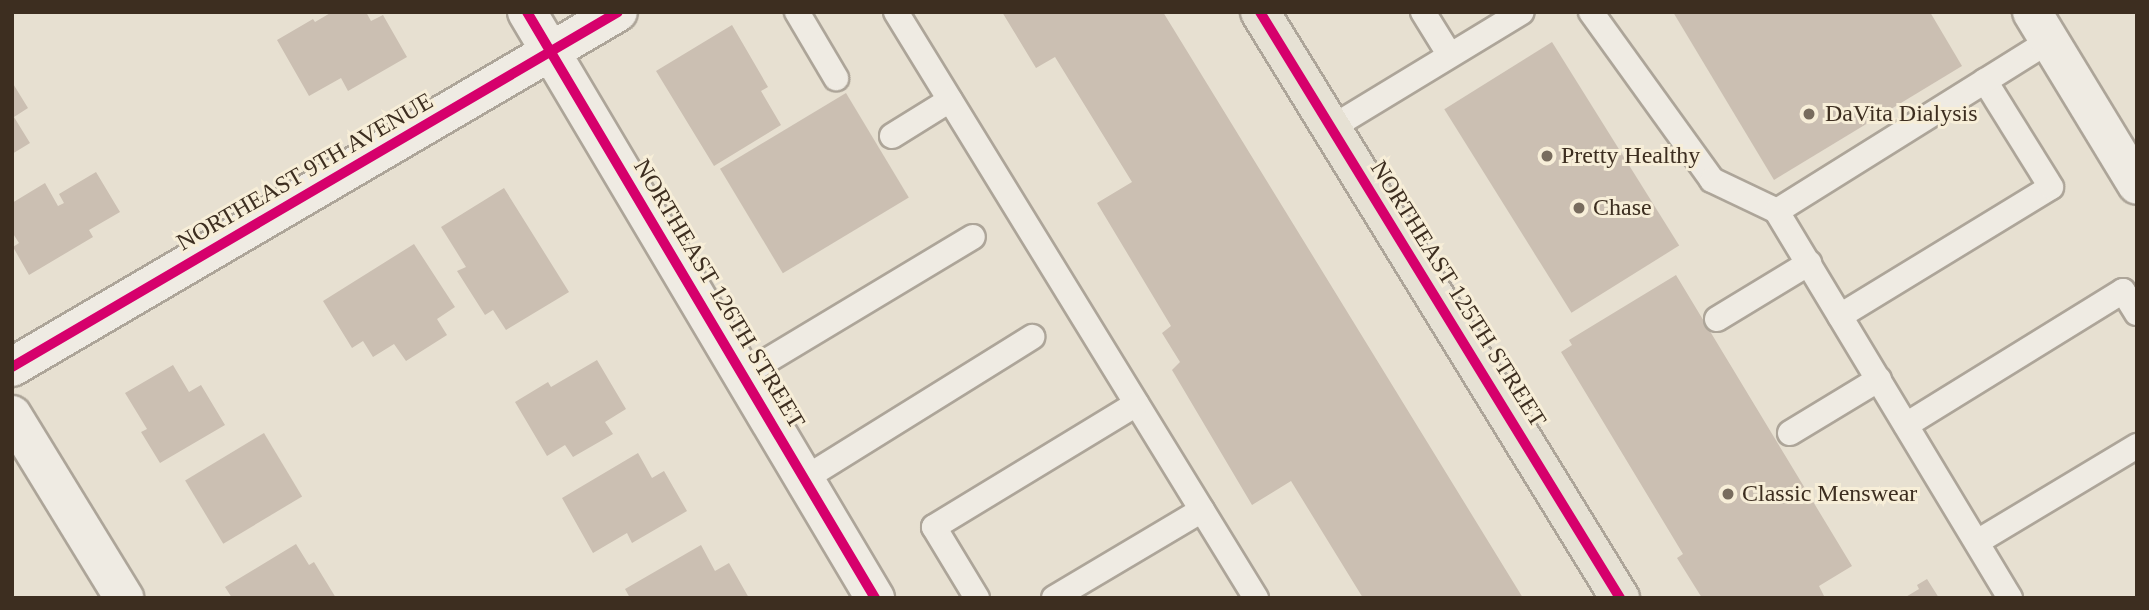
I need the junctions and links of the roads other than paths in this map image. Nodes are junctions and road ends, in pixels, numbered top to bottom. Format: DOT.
graph roads {
  1 [pos="527,12"];
  2 [pos="618,12"];
  3 [pos="797,12"];
  4 [pos="896,12"];
  5 [pos="1260,12"];
  6 [pos="1423,12"];
  7 [pos="1522,12"];
  8 [pos="1591,12"];
  9 [pos="2040,27"];
  10 [pos="551,52"];
  11 [pos="1449,54"];
  12 [pos="835,78"];
  13 [pos="1985,81"];
  14 [pos="950,100"];
  15 [pos="1331,128"];
  16 [pos="892,136"];
  17 [pos="2137,185"];
  18 [pos="1777,211"];
  19 [pos="973,237"];
  20 [pos="1809,263"];
  21 [pos="2137,313"];
  22 [pos="1840,316"];
  23 [pos="1717,319"];
  24 [pos="1031,337"];
  25 [pos="12,367"];
  26 [pos="743,375"];
  27 [pos="1879,379"];
  28 [pos="1136,404"];
  29 [pos="12,415"];
  30 [pos="1906,425"];
  31 [pos="1790,433"];
  32 [pos="2137,446"];
  33 [pos="804,479"];
  34 [pos="1202,510"];
  35 [pos="1977,542"];
  36 [pos="124,598"];
  37 [pos="875,598"];
  38 [pos="977,598"];
  39 [pos="1054,598"];
  40 [pos="1256,598"];
  41 [pos="1620,598"];
  42 [pos="2010,598"];
  1 -- 10 [label="street, NORTHEAST 126TH STREET"];
  2 -- 10 [label="street, NORTHEAST 9TH AVENUE"];
  3 -- 12 [label="lane"];
  4 -- 14 [label="lane"];
  5 -- 15 [label="main road, NORTHEAST 125TH STREET"];
  6 -- 11 [label="lane"];
  7 -- 11 [label="lane"];
  8 -- 18 [label="lane"];
  9 -- 13 [label="lane"];
  9 -- 17 [label="street"];
  10 -- 25 [label="street, NORTHEAST 9TH AVENUE"];
  10 -- 26 [label="street, NORTHEAST 126TH STREET"];
  11 -- 15 [label="lane"];
  13 -- 18 [label="lane"];
  13 -- 22 [label="lane"];
  14 -- 16 [label="lane"];
  14 -- 28 [label="lane"];
  15 -- 41 [label="main road, NORTHEAST 125TH STREET"];
  18 -- 20 [label="lane"];
  19 -- 26 [label="lane"];
  20 -- 22 [label="lane"];
  20 -- 23 [label="lane"];
  21 -- 30 [label="lane"];
  22 -- 27 [label="lane"];
  24 -- 33 [label="lane"];
  26 -- 33 [label="street, NORTHEAST 126TH STREET"];
  27 -- 30 [label="lane"];
  27 -- 31 [label="lane"];
  28 -- 34 [label="lane"];
  28 -- 38 [label="lane"];
  29 -- 36 [label="street"];
  30 -- 35 [label="lane"];
  32 -- 35 [label="lane"];
  33 -- 37 [label="street, NORTHEAST 126TH STREET"];
  34 -- 39 [label="lane"];
  34 -- 40 [label="lane"];
  35 -- 42 [label="lane"];
}
